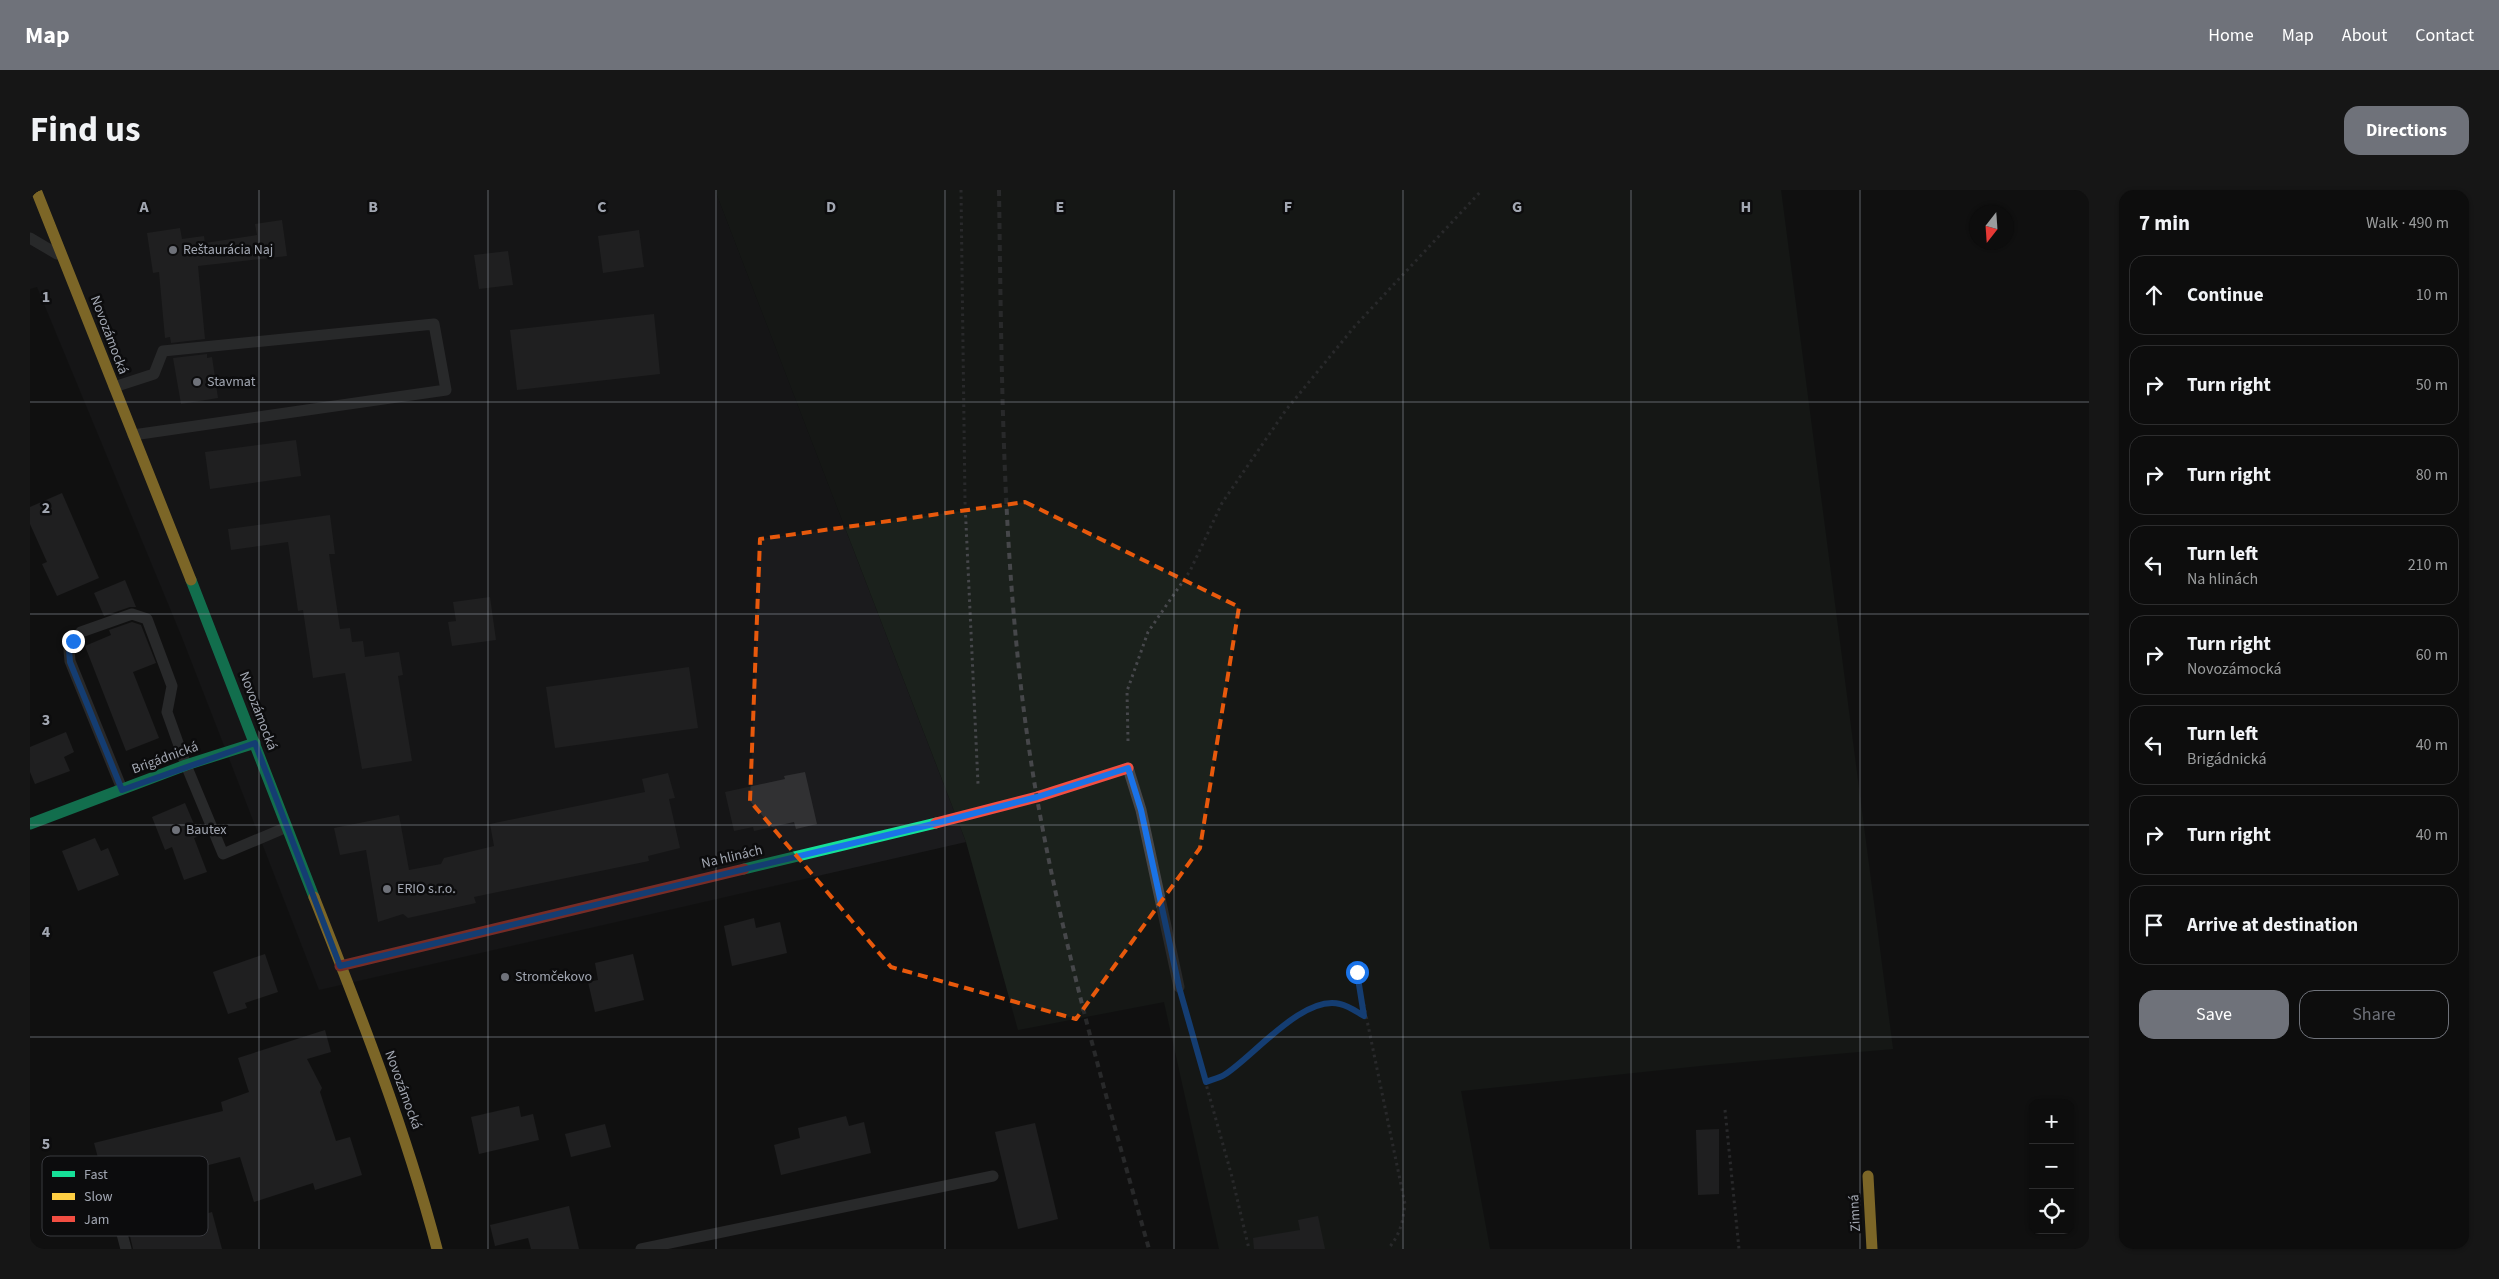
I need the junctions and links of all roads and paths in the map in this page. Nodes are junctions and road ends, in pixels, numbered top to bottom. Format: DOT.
graph roads {
  1 [pos="36,190"];
  2 [pos="961,190"];
  3 [pos="1482,190"];
  4 [pos="30,238"];
  5 [pos="63,258"];
  6 [pos="114,387"];
  7 [pos="133,435"];
  8 [pos="255,743"];
  9 [pos="186,766"];
  10 [pos="1128,768"];
  11 [pos="122,790"];
  12 [pos="979,812"];
  13 [pos="30,824"];
  14 [pos="287,827"];
  15 [pos="340,966"];
  16 [pos="1357,972"];
  17 [pos="1179,987"];
  18 [pos="1364,1016"];
  19 [pos="1206,1082"];
  20 [pos="1725,1110"];
  21 [pos="993,1176"];
  22 [pos="1868,1176"];
  23 [pos="123,1236"];
  24 [pos="126,1249"];
  25 [pos="437,1249"];
  26 [pos="641,1249"];
  27 [pos="1249,1249"];
  28 [pos="1388,1249"];
  29 [pos="1739,1249"];
  30 [pos="1872,1249"];
  1 -- 5 [label="main road, Novozámocká"];
  2 -- 12 [label="path"];
  3 -- 10 [label="path"];
  4 -- 5 [label="lane"];
  5 -- 6 [label="main road, Novozámocká"];
  6 -- 7 [label="main road, Novozámocká"];
  6 -- 7 [label="lane"];
  7 -- 8 [label="main road, Novozámocká"];
  8 -- 9 [label="main road, Brigádnická"];
  8 -- 14 [label="main road, Novozámocká"];
  9 -- 11 [label="main road, Brigádnická"];
  9 -- 11 [label="lane"];
  9 -- 14 [label="lane"];
  10 -- 12 [label="main road, Na hlinách"];
  10 -- 17 [label="lane"];
  11 -- 13 [label="main road, Brigádnická"];
  12 -- 15 [label="main road, Na hlinách"];
  14 -- 15 [label="main road, Novozámocká"];
  15 -- 25 [label="main road, Novozámocká"];
  16 -- 18 [label="path"];
  17 -- 19 [label="path"];
  18 -- 19 [label="path"];
  18 -- 28 [label="path"];
  19 -- 27 [label="path"];
  20 -- 29 [label="path"];
  21 -- 26 [label="lane"];
  22 -- 30 [label="main road, Zimná"];
  23 -- 24 [label="lane"];
}
